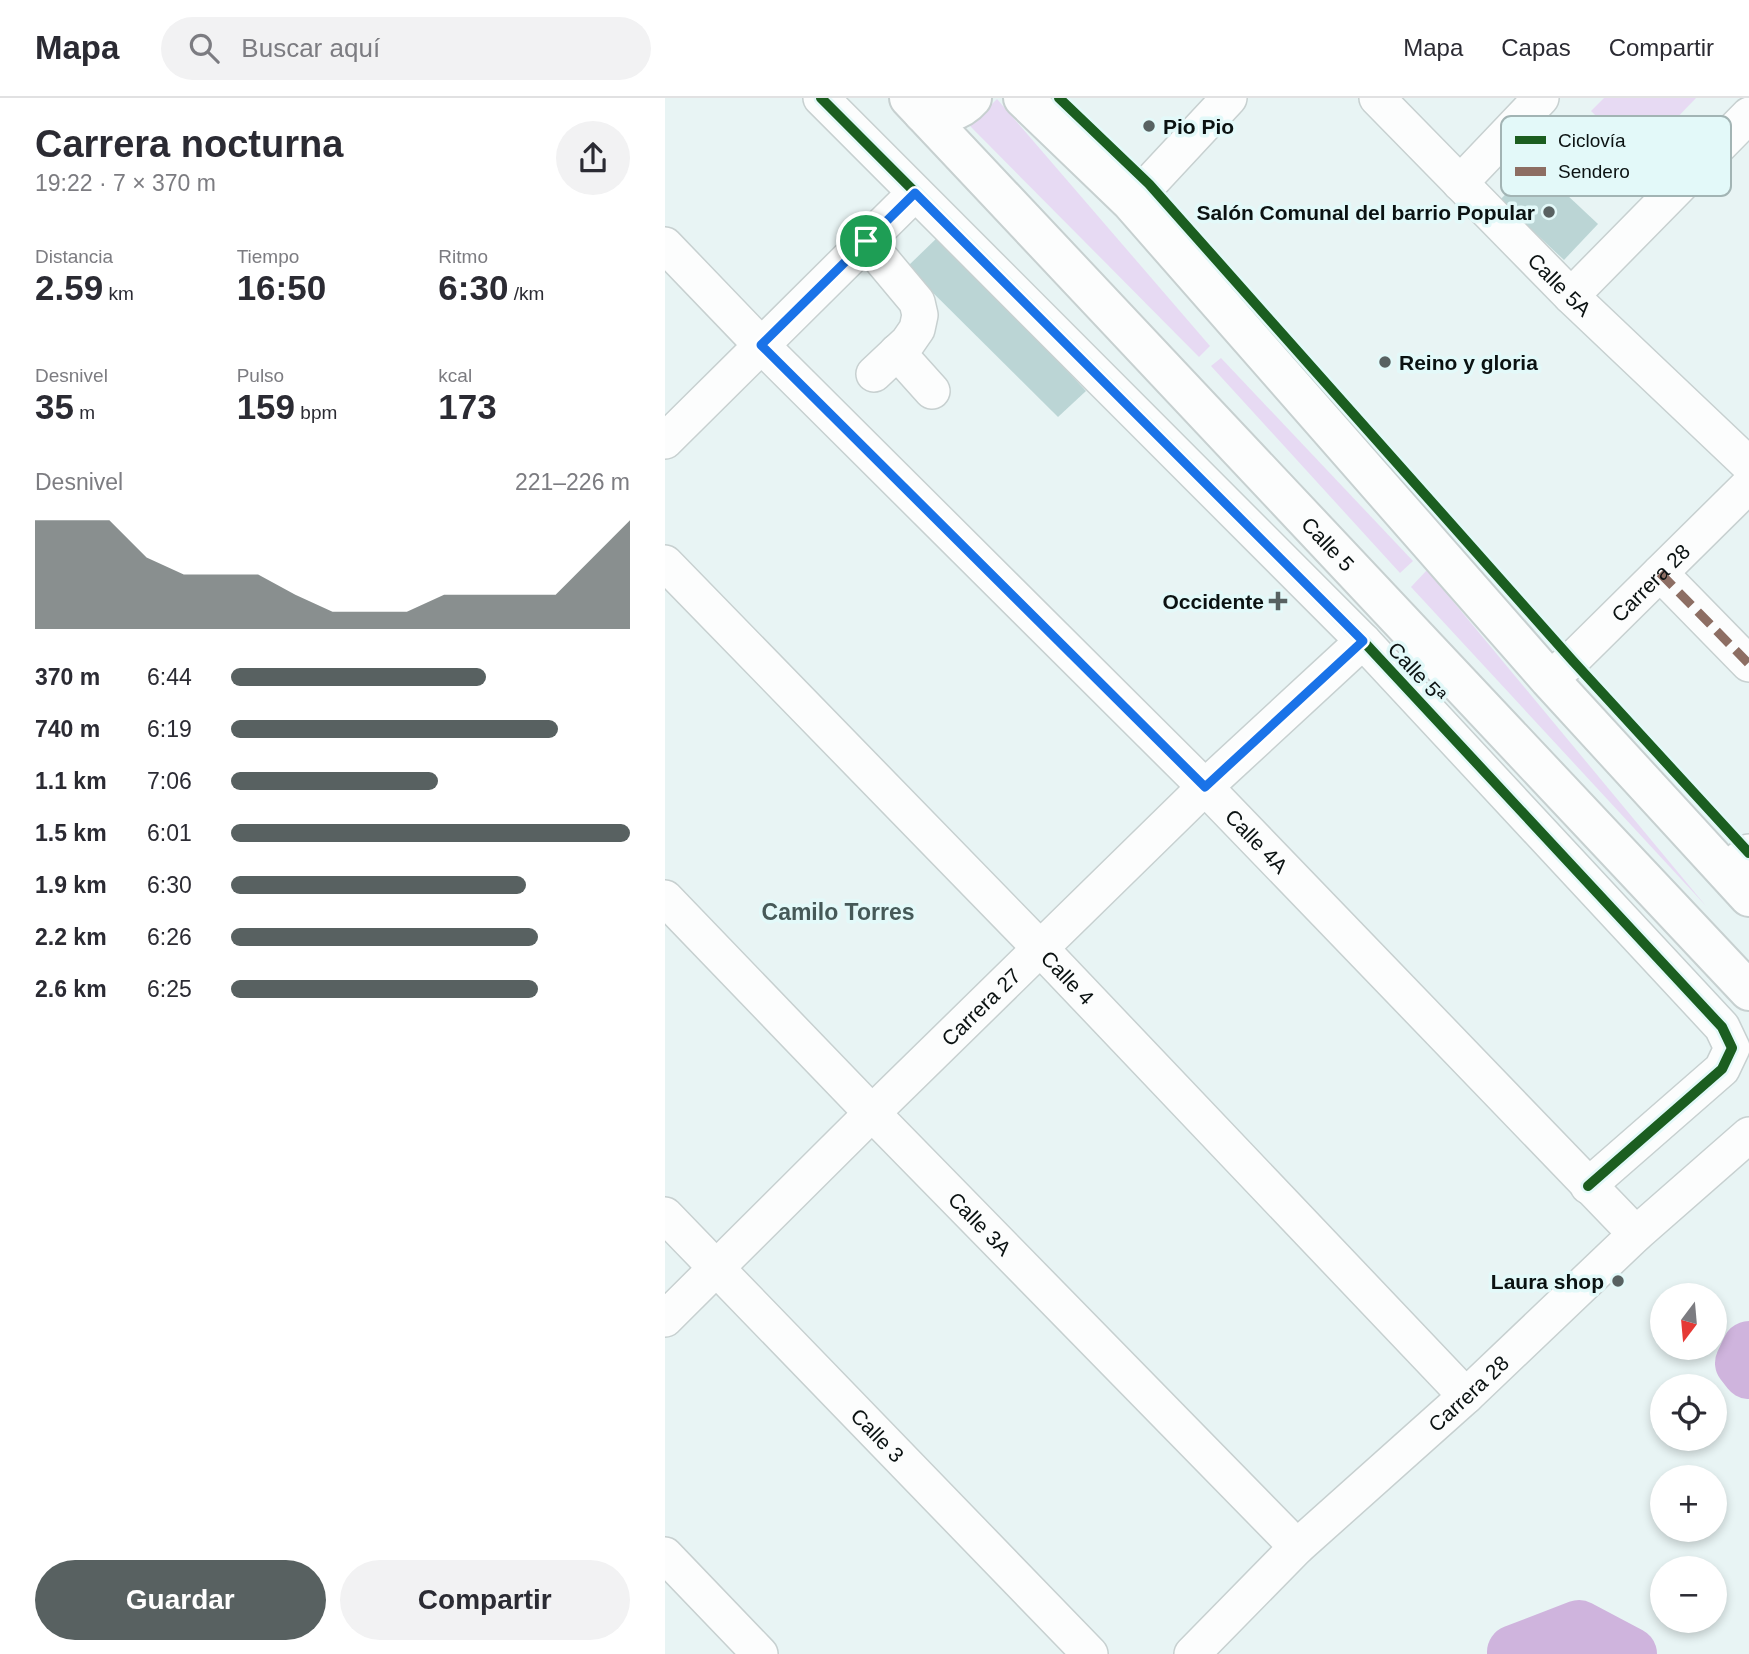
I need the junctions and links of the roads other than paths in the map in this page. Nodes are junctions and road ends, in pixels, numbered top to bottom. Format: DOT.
graph roads {
  1 [pos="821,98"];
  2 [pos="972,98"];
  3 [pos="1023,98"];
  4 [pos="1229,98"];
  5 [pos="1377,98"];
  6 [pos="1541,98"];
  7 [pos="916,105"];
  8 [pos="1749,115"];
  9 [pos="1524,116"];
  10 [pos="1731,133"];
  11 [pos="1501,140"];
  12 [pos="1460,183"];
  13 [pos="915,193"];
  14 [pos="1669,196"];
  15 [pos="1130,201"];
  16 [pos="866,241"];
  17 [pos="665,245"];
  18 [pos="1571,296"];
  19 [pos="761,345"];
  20 [pos="932,391"];
  21 [pos="665,441"];
  22 [pos="1749,465"];
  23 [pos="1749,485"];
  24 [pos="665,563"];
  25 [pos="1660,573"];
  26 [pos="1363,641"];
  27 [pos="1749,664"];
  28 [pos="1549,680"];
  29 [pos="1205,787"];
  30 [pos="1741,873"];
  31 [pos="665,898"];
  32 [pos="1040,948"];
  33 [pos="1749,991"];
  34 [pos="872,1113"];
  35 [pos="1749,1135"];
  36 [pos="1588,1186"];
  37 [pos="665,1216"];
  38 [pos="1636,1234"];
  39 [pos="717,1268"];
  40 [pos="665,1319"];
  41 [pos="1466,1396"];
  42 [pos="1297,1547"];
  43 [pos="665,1555"];
  44 [pos="760,1654"];
  45 [pos="1090,1654"];
  46 [pos="1192,1654"];
  1 -- 13 [label="street, Calle 5ª"];
  2 -- 7 [label="main road"];
  3 -- 15 [label="main road"];
  4 -- 15 [label="street"];
  5 -- 12 [label="street, Calle 5A"];
  6 -- 9 [label="street"];
  7 -- 33 [label="main road, Calle 5"];
  8 -- 10 [label="street"];
  11 -- 12 [label="street"];
  12 -- 18 [label="street, Calle 5A"];
  13 -- 16 [label="street"];
  13 -- 26 [label="street, Calle 5ª"];
  14 -- 18 [label="street"];
  15 -- 28 [label="main road"];
  16 -- 19 [label="street"];
  16 -- 20 [label="street"];
  17 -- 19 [label="street, Calle 4A"];
  18 -- 22 [label="street, Calle 5A"];
  19 -- 21 [label="street"];
  19 -- 29 [label="street, Calle 4A"];
  23 -- 25 [label="street, Carrera 28"];
  24 -- 32 [label="street, Calle 4"];
  25 -- 27 [label="street"];
  25 -- 28 [label="street, Carrera 28"];
  26 -- 29 [label="street, Carrera 27"];
  26 -- 36 [label="street, Calle 5ª"];
  28 -- 30 [label="main road"];
  29 -- 32 [label="street, Carrera 27"];
  29 -- 36 [label="street, Calle 4A"];
  31 -- 34 [label="street, Calle 3A"];
  32 -- 34 [label="street, Carrera 27"];
  32 -- 41 [label="street, Calle 4"];
  34 -- 39 [label="street, Carrera 27"];
  34 -- 42 [label="street, Calle 3A"];
  35 -- 38 [label="street, Carrera 28"];
  36 -- 38 [label="street, Calle 4A"];
  37 -- 39 [label="street, Calle 3"];
  38 -- 41 [label="street, Carrera 28"];
  39 -- 40 [label="street, Carrera 27"];
  39 -- 45 [label="street, Calle 3"];
  41 -- 42 [label="street, Carrera 28"];
  42 -- 46 [label="street, Carrera 28"];
  43 -- 44 [label="street"];
}
